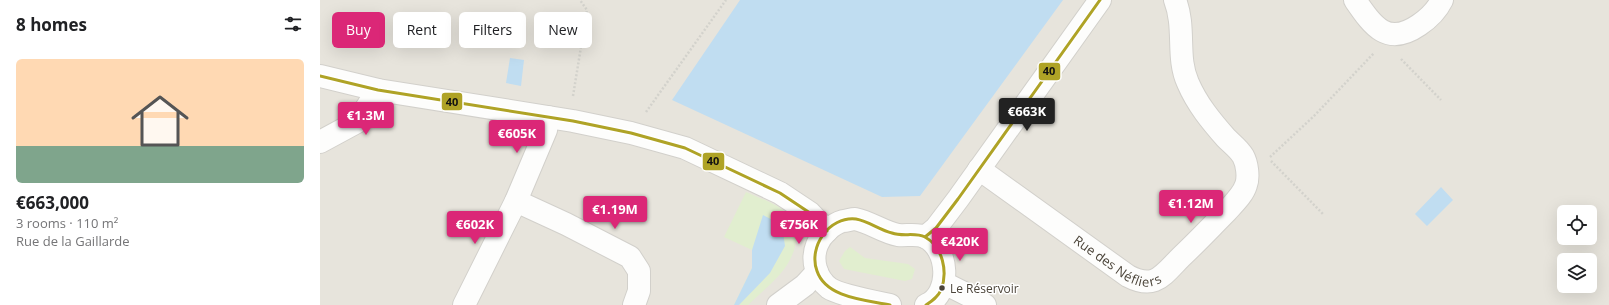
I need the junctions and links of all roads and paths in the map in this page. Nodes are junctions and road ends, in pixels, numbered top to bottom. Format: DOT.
graph roads {
  1 [pos="580,0"];
  2 [pos="726,0"];
  3 [pos="1100,0"];
  4 [pos="1175,0"];
  5 [pos="1355,0"];
  6 [pos="1442,0"];
  7 [pos="1390,35"];
  8 [pos="320,76"];
  9 [pos="378,90"];
  10 [pos="1442,100"];
  11 [pos="548,117"];
  12 [pos="573,121"];
  13 [pos="631,133"];
  14 [pos="320,142"];
  15 [pos="979,169"];
  16 [pos="516,201"];
  17 [pos="1323,214"];
  18 [pos="827,231"];
  19 [pos="925,237"];
  20 [pos="817,272"];
  21 [pos="944,282"];
  22 [pos="464,305"];
  23 [pos="634,305"];
  24 [pos="778,305"];
  25 [pos="890,305"];
  26 [pos="926,305"];
  27 [pos="985,305"];
  1 -- 12 [label="path"];
  2 -- 13 [label="path"];
  3 -- 15 [label="street"];
  4 -- 15 [label="street, Rue des Néfliers"];
  5 -- 7 [label="street"];
  6 -- 7 [label="street"];
  7 -- 10 [label="path"];
  7 -- 17 [label="path"];
  8 -- 9 [label="street"];
  9 -- 11 [label="street"];
  9 -- 14 [label="street"];
  11 -- 12 [label="street"];
  11 -- 16 [label="street"];
  12 -- 13 [label="street"];
  13 -- 18 [label="street"];
  15 -- 19 [label="street"];
  16 -- 22 [label="street"];
  16 -- 23 [label="street"];
  18 -- 19 [label="street"];
  18 -- 20 [label="street"];
  19 -- 21 [label="street"];
  20 -- 24 [label="street"];
  20 -- 25 [label="street"];
  21 -- 26 [label="street"];
  21 -- 27 [label="street"];
}
